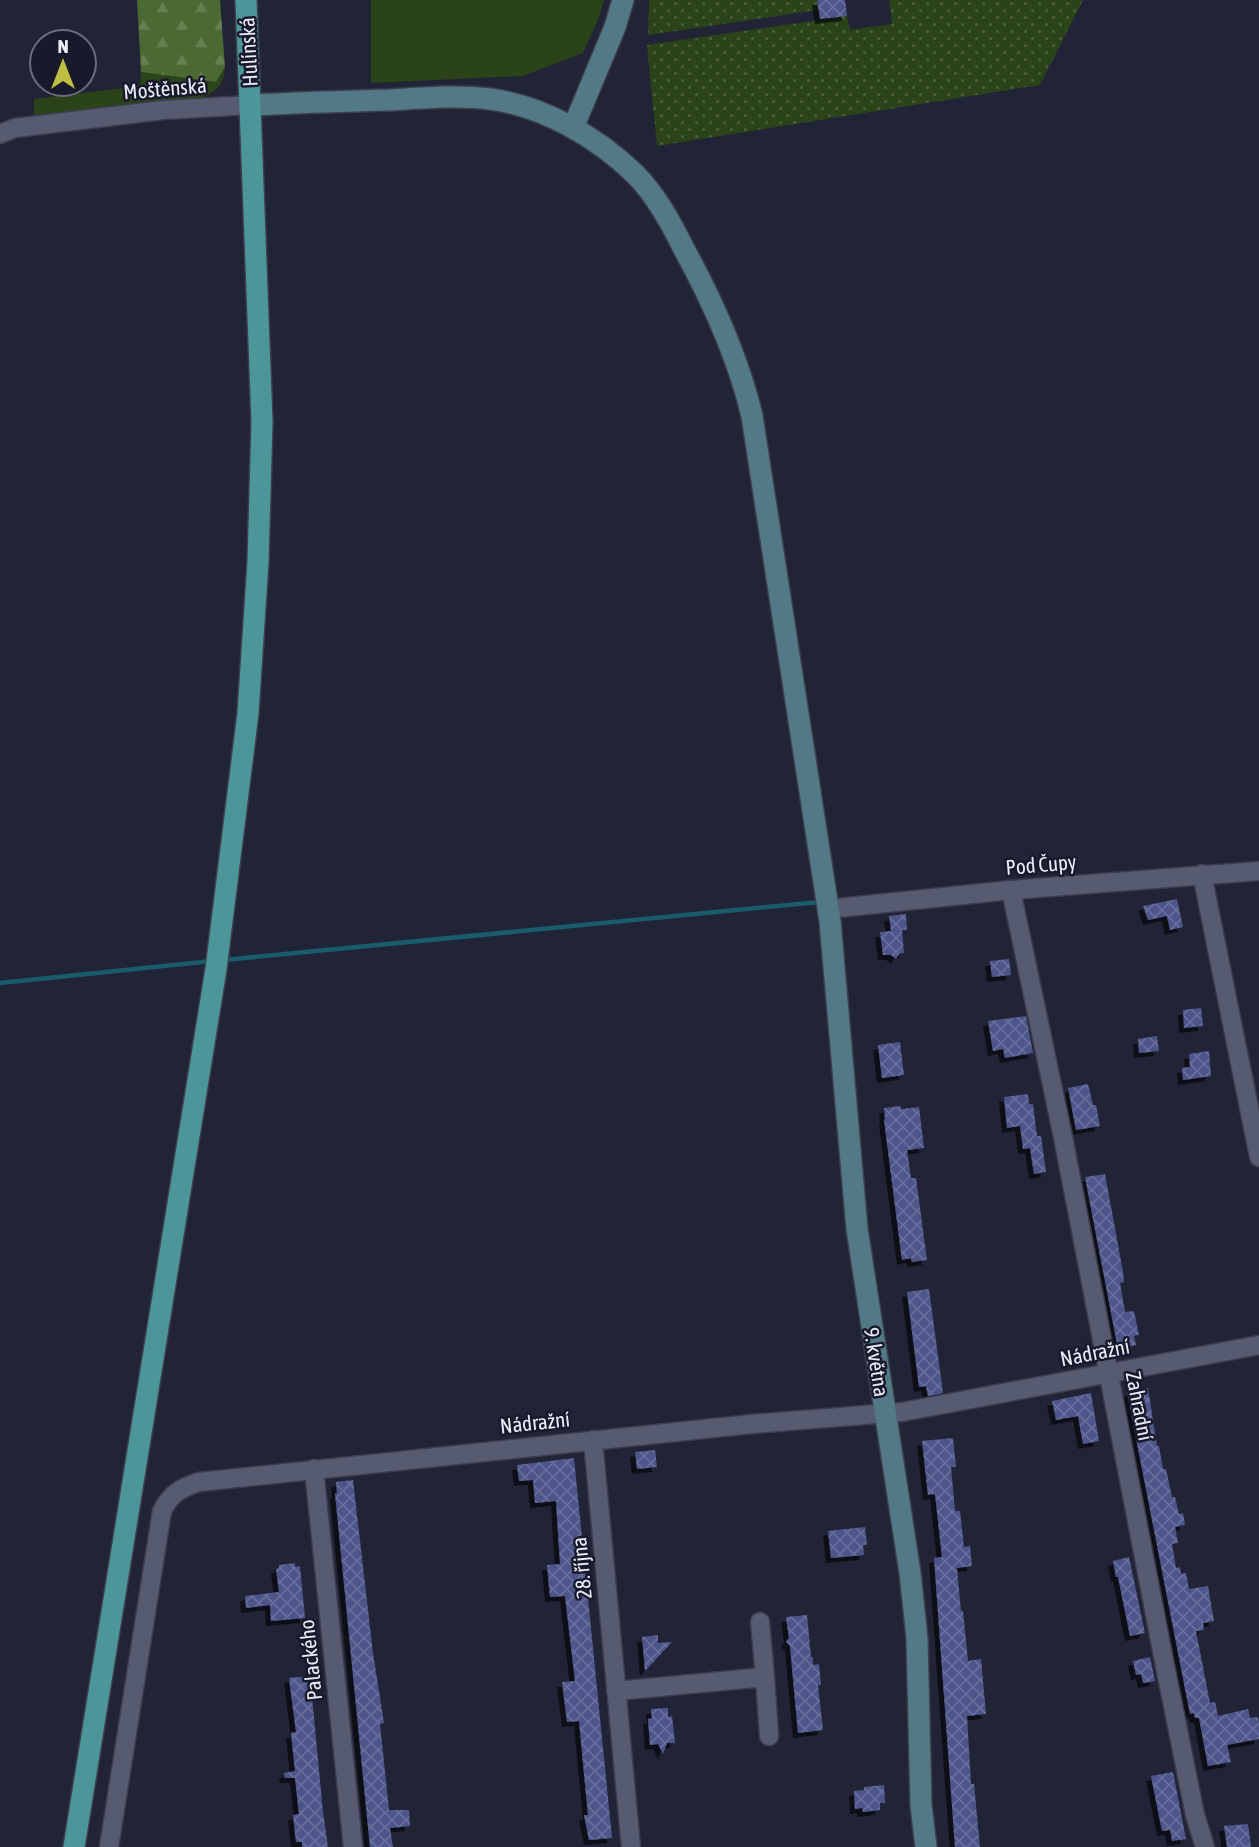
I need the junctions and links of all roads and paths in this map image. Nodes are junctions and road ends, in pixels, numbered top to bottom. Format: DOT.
graph roads {
  1 [pos="246,0"];
  2 [pos="623,0"];
  3 [pos="251,105"];
  4 [pos="573,128"];
  5 [pos="0,134"];
  6 [pos="1259,872"];
  7 [pos="1202,874"];
  8 [pos="1011,890"];
  9 [pos="828,909"];
  10 [pos="1259,1157"];
  11 [pos="1259,1345"];
  12 [pos="1109,1374"];
  13 [pos="884,1414"];
  14 [pos="593,1440"];
  15 [pos="314,1469"];
  16 [pos="760,1622"];
  17 [pos="765,1677"];
  18 [pos="616,1691"];
  19 [pos="769,1736"];
  20 [pos="74,1847"];
  21 [pos="109,1847"];
  22 [pos="353,1847"];
  23 [pos="631,1847"];
  24 [pos="926,1847"];
  25 [pos="1205,1847"];
  1 -- 3 [label="main road, Hulínská"];
  2 -- 4 [label="street"];
  3 -- 4 [label="street, 9. května"];
  3 -- 5 [label="street, Moštěnská"];
  3 -- 20 [label="main road, Hulínská"];
  4 -- 9 [label="street, 9. května"];
  6 -- 7 [label="street, Pod Čupy"];
  7 -- 8 [label="street, Pod Čupy"];
  7 -- 10 [label="street"];
  8 -- 9 [label="street, Pod Čupy"];
  8 -- 12 [label="street, Zahradní"];
  9 -- 13 [label="street, 9. května"];
  11 -- 12 [label="street, Nádražní"];
  12 -- 13 [label="street, Nádražní"];
  12 -- 25 [label="street, Zahradní"];
  13 -- 14 [label="street, Nádražní"];
  13 -- 24 [label="street, 9. května"];
  14 -- 15 [label="street, Nádražní"];
  14 -- 18 [label="street, 28. října"];
  15 -- 21 [label="street, Nádražní"];
  15 -- 22 [label="street, Palackého"];
  16 -- 17 [label="street"];
  17 -- 18 [label="street"];
  17 -- 19 [label="street"];
  18 -- 23 [label="street, 28. října"];
}
